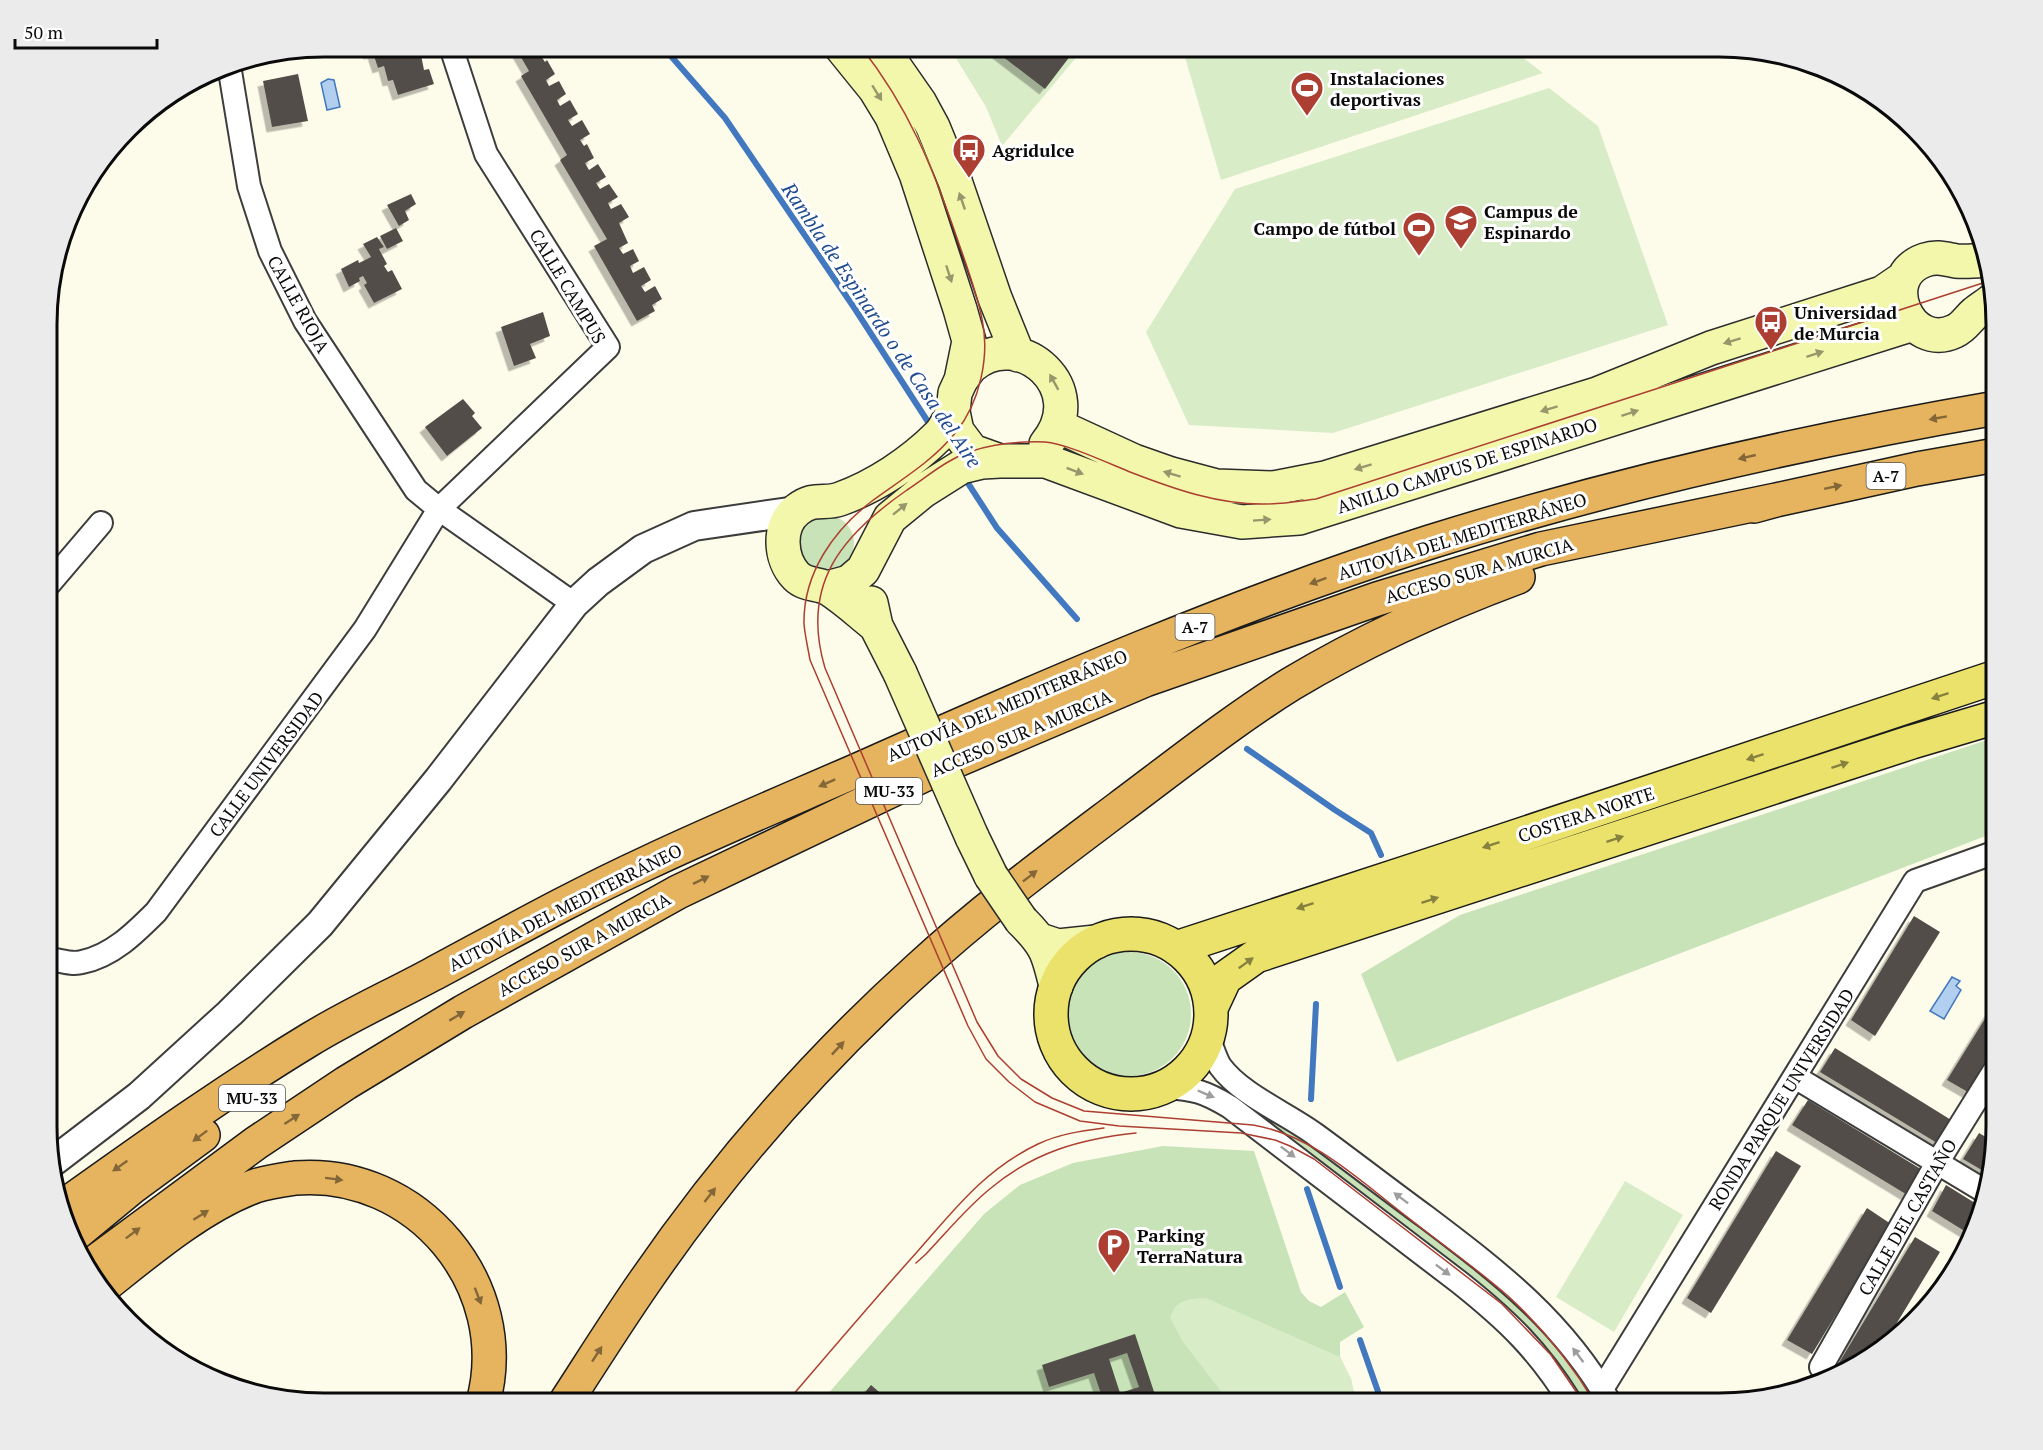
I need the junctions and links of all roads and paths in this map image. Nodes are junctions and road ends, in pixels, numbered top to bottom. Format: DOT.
graph roads {
  1 [pos="455,57"];
  2 [pos="850,57"];
  3 [pos="888,57"];
  4 [pos="230,74"];
  5 [pos="1969,260"];
  6 [pos="1904,278"];
  7 [pos="1984,307"];
  8 [pos="1913,324"];
  9 [pos="1018,355"];
  10 [pos="961,380"];
  11 [pos="1986,410"];
  12 [pos="953,412"];
  13 [pos="1058,426"];
  14 [pos="1986,457"];
  15 [pos="1009,461"];
  16 [pos="837,500"];
  17 [pos="1776,500"];
  18 [pos="440,509"];
  19 [pos="796,511"];
  20 [pos="101,523"];
  21 [pos="694,526"];
  22 [pos="784,558"];
  23 [pos="866,564"];
  24 [pos="57,575"];
  25 [pos="827,588"];
  26 [pos="574,604"];
  27 [pos="876,626"];
  28 [pos="1986,680"];
  29 [pos="1986,720"];
  30 [pos="1986,856"];
  31 [pos="1031,930"];
  32 [pos="1096,942"];
  33 [pos="1176,948"];
  34 [pos="57,960"];
  35 [pos="438,971"];
  36 [pos="1056,986"];
  37 [pos="1209,1022"];
  38 [pos="1795,1077"];
  39 [pos="1986,1084"];
  40 [pos="1165,1087"];
  41 [pos="59,1157"];
  42 [pos="1937,1163"];
  43 [pos="1979,1188"];
  44 [pos="68,1203"];
  45 [pos="79,1231"];
  46 [pos="95,1262"];
  47 [pos="108,1283"];
  48 [pos="1821,1368"];
  49 [pos="485,1393"];
  50 [pos="572,1393"];
  51 [pos="1564,1393"];
  52 [pos="1604,1393"];
  53 [pos="1608,1393"];
  1 -- 18 [label="street, CALLE CAMPUS"];
  2 -- 10 [label="main road, one-way"];
  9 -- 3 [label="main road, one-way"];
  4 -- 18 [label="street, CALLE RIOJA"];
  5 -- 6 [label="main road, ANILLO CAMPUS DE ESPINARDO"];
  5 -- 7 [label="main road, ANILLO CAMPUS DE ESPINARDO"];
  6 -- 8 [label="main road"];
  6 -- 13 [label="main road, ANILLO CAMPUS DE ESPINARDO, one-way"];
  7 -- 8 [label="main road, ANILLO CAMPUS DE ESPINARDO"];
  15 -- 8 [label="main road, ANILLO CAMPUS DE ESPINARDO, one-way"];
  9 -- 10 [label="main road"];
  13 -- 9 [label="main road, one-way"];
  10 -- 12 [label="main road"];
  11 -- 35 [label="highway, AUTOVÍA DEL MEDITERRÁNEO / A-7, one-way"];
  12 -- 15 [label="main road, ANILLO CAMPUS DE ESPINARDO"];
  12 -- 16 [label="main road"];
  13 -- 15 [label="main road"];
  17 -- 14 [label="highway, A-7, one-way"];
  23 -- 15 [label="main road, one-way"];
  16 -- 19 [label="main road"];
  16 -- 23 [label="main road"];
  46 -- 17 [label="highway, ACCESO SUR A MURCIA / MU-33, one-way"];
  50 -- 17 [label="highway, A-7, one-way"];
  18 -- 26 [label="street, CALLE RIOJA"];
  18 -- 34 [label="street, CALLE UNIVERSIDAD"];
  19 -- 21 [label="street"];
  19 -- 22 [label="main road"];
  20 -- 24 [label="street"];
  21 -- 22 [label="street"];
  21 -- 26 [label="street"];
  22 -- 25 [label="main road"];
  23 -- 25 [label="main road"];
  23 -- 27 [label="main road"];
  25 -- 27 [label="main road"];
  26 -- 41 [label="street"];
  27 -- 31 [label="main road, bridge"];
  28 -- 33 [label="main road, COSTERA NORTE, one-way"];
  37 -- 29 [label="main road, COSTERA NORTE, one-way"];
  30 -- 38 [label="street, RONDA PARQUE UNIVERSIDAD"];
  31 -- 32 [label="main road"];
  31 -- 36 [label="main road"];
  32 -- 33 [label="main road, COSTERA NORTE"];
  32 -- 36 [label="main road, COSTERA NORTE"];
  33 -- 37 [label="main road, COSTERA NORTE"];
  35 -- 44 [label="highway, AUTOVÍA DEL MEDITERRÁNEO / A-7, one-way"];
  35 -- 45 [label="highway, MU-33, one-way"];
  36 -- 40 [label="main road, COSTERA NORTE"];
  37 -- 40 [label="main road, COSTERA NORTE"];
  52 -- 37 [label="street, one-way"];
  38 -- 42 [label="street"];
  38 -- 53 [label="street, RONDA PARQUE UNIVERSIDAD"];
  39 -- 42 [label="street, CALLE DEL CASTAÑO"];
  40 -- 51 [label="street, one-way"];
  42 -- 43 [label="street"];
  42 -- 48 [label="street, CALLE DEL CASTAÑO"];
  47 -- 49 [label="highway, one-way"];
}
